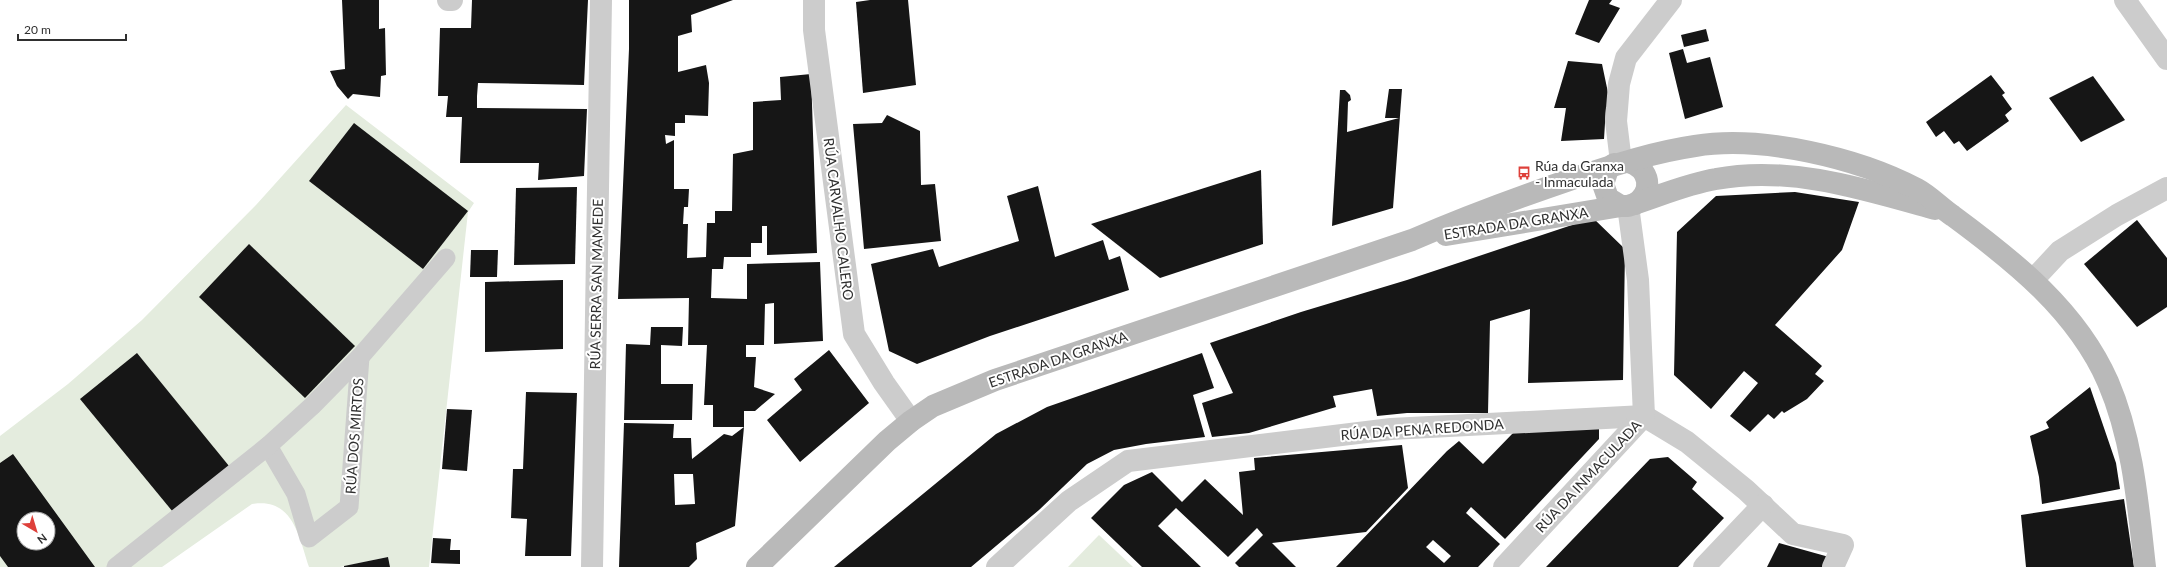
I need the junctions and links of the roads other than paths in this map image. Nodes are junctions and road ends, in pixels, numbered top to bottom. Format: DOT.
graph roads {
  1 [pos="448,0"];
  2 [pos="452,0"];
  3 [pos="601,0"];
  4 [pos="814,0"];
  5 [pos="1671,0"];
  6 [pos="2125,0"];
  7 [pos="2167,59"];
  8 [pos="1621,163"];
  9 [pos="2167,188"];
  10 [pos="1628,205"];
  11 [pos="1948,212"];
  12 [pos="1412,240"];
  13 [pos="446,258"];
  14 [pos="2033,280"];
  15 [pos="360,357"];
  16 [pos="1644,416"];
  17 [pos="911,421"];
  18 [pos="268,446"];
  19 [pos="1762,505"];
  20 [pos="116,567"];
  21 [pos="592,567"];
  22 [pos="757,567"];
  23 [pos="997,567"];
  24 [pos="1504,567"];
  25 [pos="1704,567"];
  26 [pos="1833,567"];
  27 [pos="2145,567"];
  1 -- 2 [label="street"];
  3 -- 21 [label="street, RÚA SERRA SAN MAMEDE"];
  4 -- 17 [label="street, RÚA CARVALHO CALERO"];
  5 -- 8 [label="street"];
  6 -- 7 [label="street"];
  8 -- 10 [label="main road, ESTRADA DA GRANXA"];
  8 -- 10 [label="main road"];
  8 -- 11 [label="main road, ESTRADA DA GRANXA"];
  8 -- 12 [label="main road, ESTRADA DA GRANXA"];
  9 -- 14 [label="street"];
  10 -- 11 [label="main road, ESTRADA DA GRANXA"];
  10 -- 12 [label="main road, ESTRADA DA GRANXA"];
  10 -- 16 [label="street, RÚA DA INMACULADA"];
  11 -- 14 [label="main road, ESTRADA DA GRANXA"];
  12 -- 17 [label="main road, ESTRADA DA GRANXA"];
  13 -- 15 [label="lane, RÚA DOS MIRTOS"];
  14 -- 27 [label="main road, ESTRADA DA GRANXA"];
  15 -- 18 [label="lane, RÚA DOS MIRTOS"];
  15 -- 18 [label="lane, RÚA DOS MIRTOS"];
  16 -- 19 [label="street"];
  16 -- 23 [label="street, RÚA DA PENA REDONDA"];
  16 -- 24 [label="street, RÚA DA INMACULADA"];
  17 -- 22 [label="main road, ESTRADA DA GRANXA"];
  18 -- 20 [label="lane, RÚA DOS MIRTOS"];
  19 -- 25 [label="street"];
  19 -- 26 [label="street"];
}
